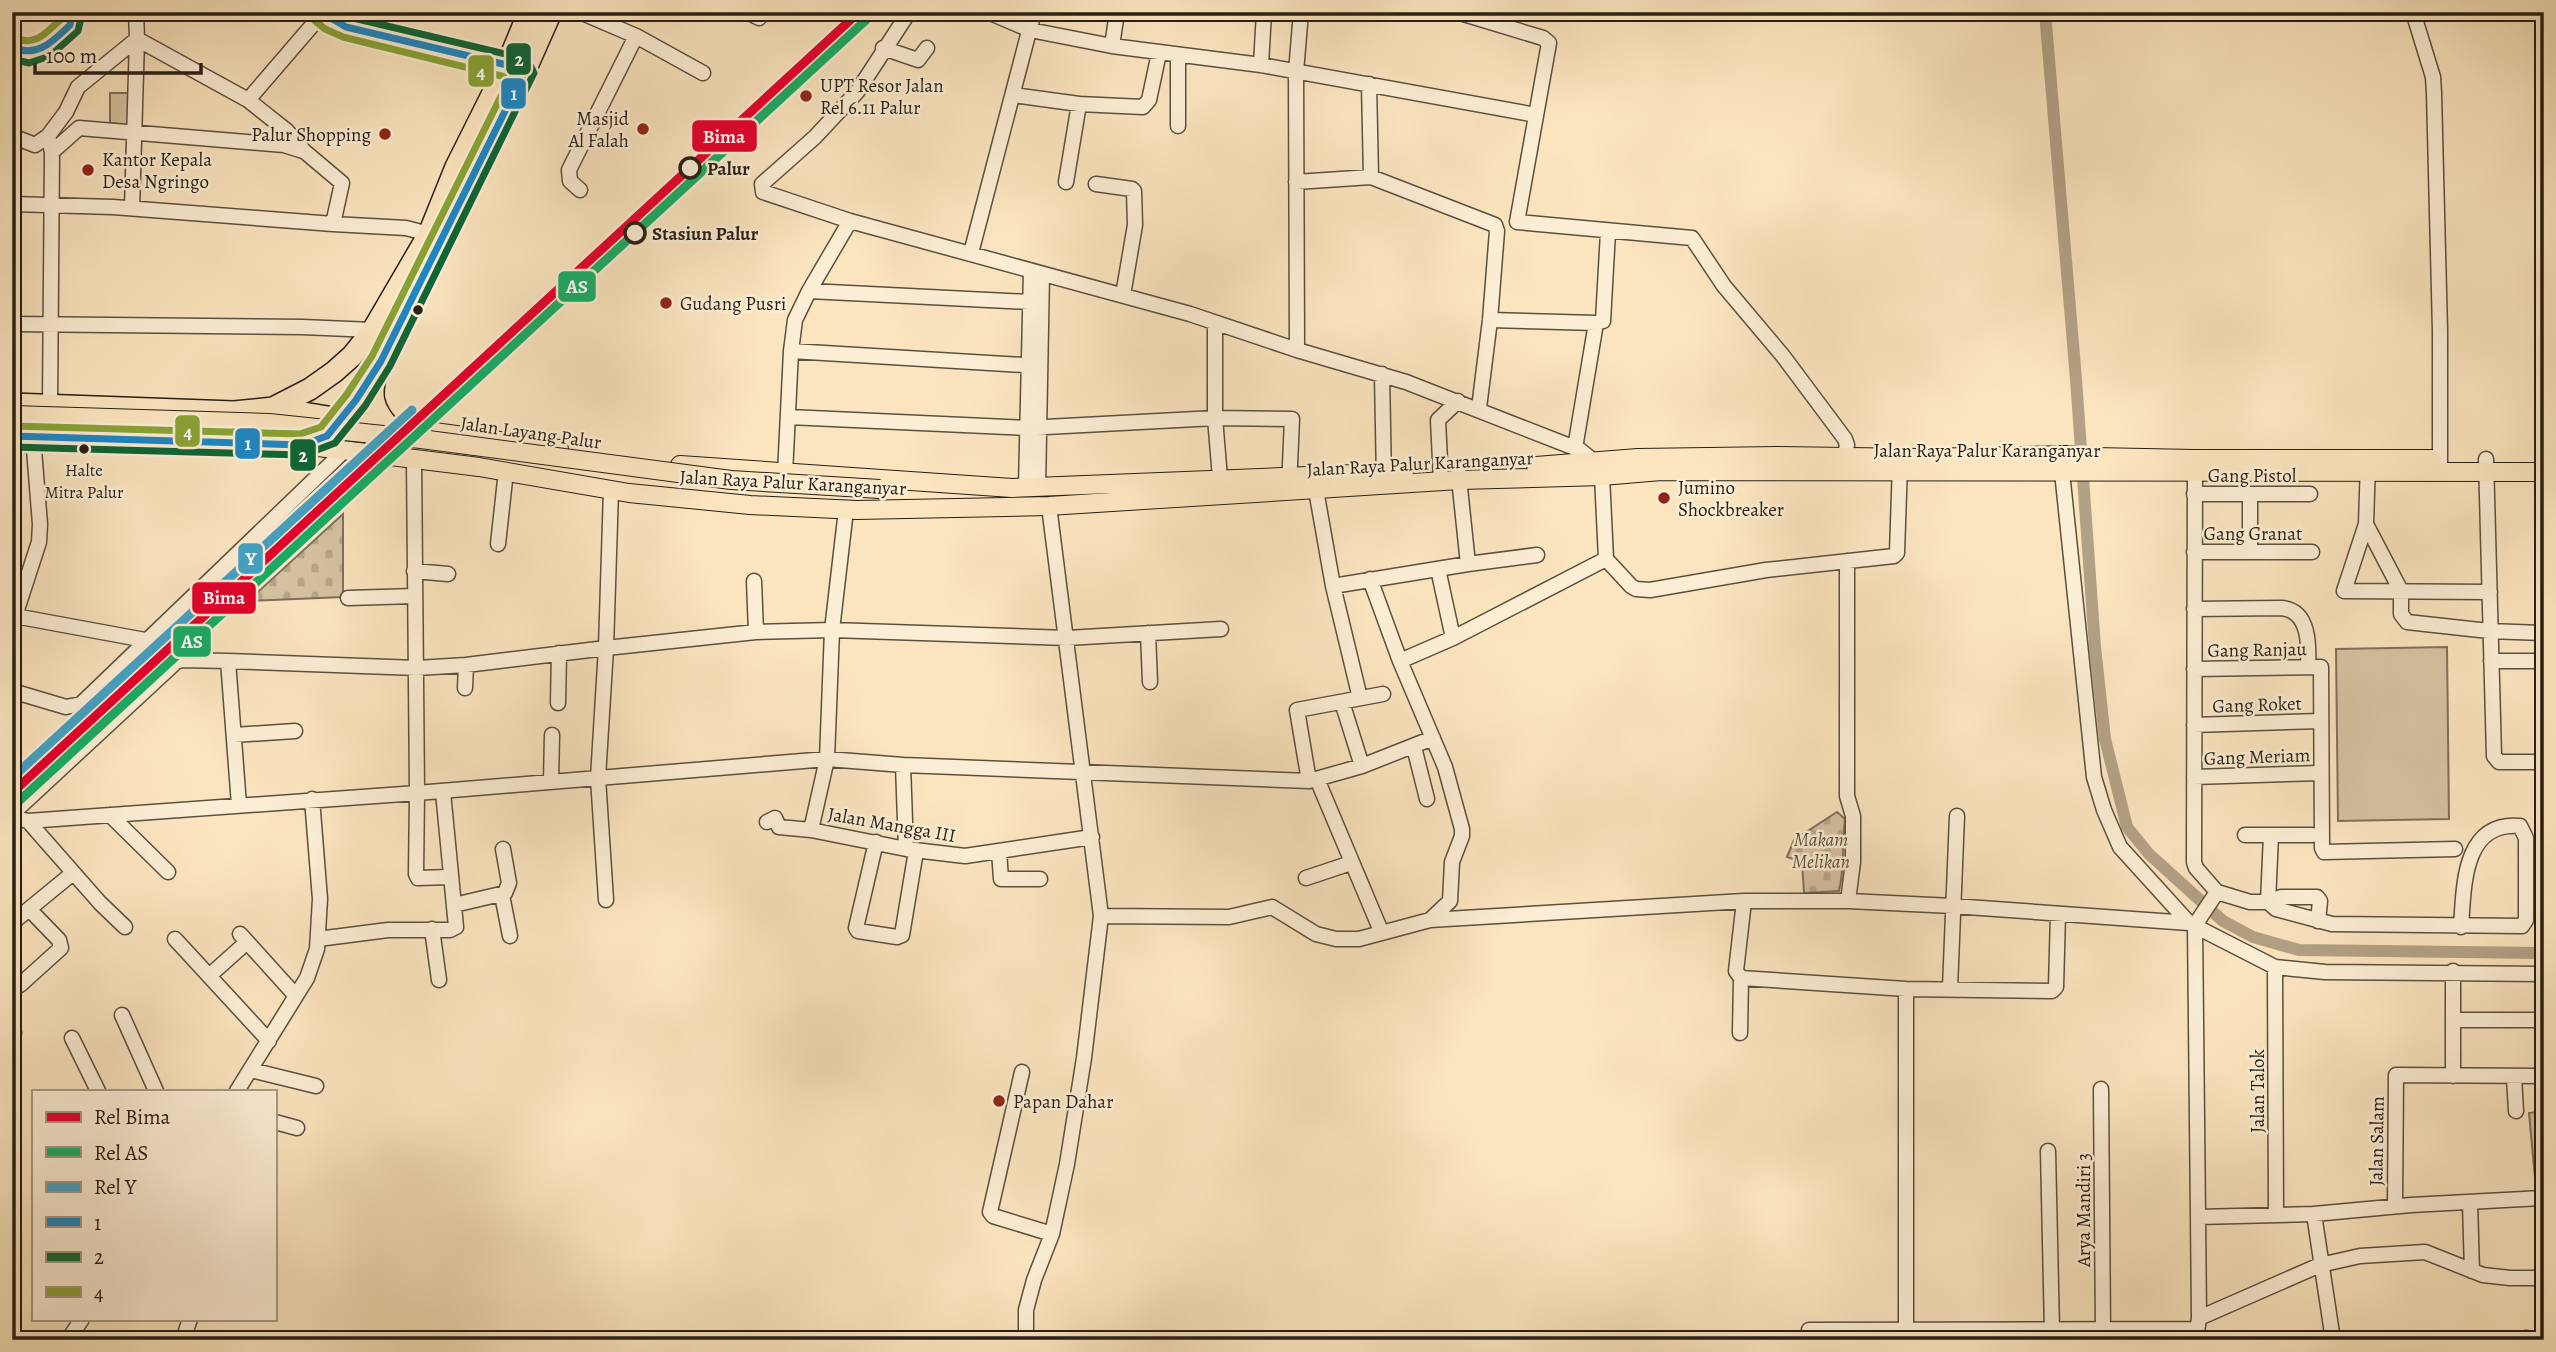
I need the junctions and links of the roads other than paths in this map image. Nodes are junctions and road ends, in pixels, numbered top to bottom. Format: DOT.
graph roads {
  1 [pos="136,12"];
  2 [pos="529,12"];
  3 [pos="551,12"];
  4 [pos="580,12"];
  5 [pos="747,12"];
  6 [pos="762,12"];
  7 [pos="909,12"];
  8 [pos="988,12"];
  9 [pos="1034,12"];
  10 [pos="1117,12"];
  11 [pos="1264,12"];
  12 [pos="1301,12"];
  13 [pos="1457,12"];
  14 [pos="2413,12"];
  15 [pos="322,13"];
  16 [pos="1030,30"];
  17 [pos="636,36"];
  18 [pos="137,40"];
  19 [pos="1112,46"];
  20 [pos="883,48"];
  21 [pos="927,48"];
  22 [pos="1159,53"];
  23 [pos="1178,56"];
  24 [pos="1261,65"];
  25 [pos="516,69"];
  26 [pos="1296,72"];
  27 [pos="703,73"];
  28 [pos="1369,84"];
  29 [pos="1013,95"];
  30 [pos="248,100"];
  31 [pos="1079,104"];
  32 [pos="1536,115"];
  33 [pos="1178,126"];
  34 [pos="136,133"];
  35 [pos="12,136"];
  36 [pos="48,136"];
  37 [pos="304,151"];
  38 [pos="52,152"];
  39 [pos="1371,177"];
  40 [pos="1066,182"];
  41 [pos="1296,182"];
  42 [pos="1096,184"];
  43 [pos="580,190"];
  44 [pos="12,204"];
  45 [pos="51,204"];
  46 [pos="132,208"];
  47 [pos="850,221"];
  48 [pos="333,224"];
  49 [pos="1608,232"];
  50 [pos="429,234"];
  51 [pos="971,253"];
  52 [pos="1037,272"];
  53 [pos="809,291"];
  54 [pos="1123,295"];
  55 [pos="1029,302"];
  56 [pos="1490,320"];
  57 [pos="1596,323"];
  58 [pos="12,324"];
  59 [pos="1215,324"];
  60 [pos="51,325"];
  61 [pos="373,330"];
  62 [pos="1297,349"];
  63 [pos="791,351"];
  64 [pos="381,361"];
  65 [pos="1033,366"];
  66 [pos="1382,374"];
  67 [pos="1458,401"];
  68 [pos="12,404"];
  69 [pos="50,404"];
  70 [pos="273,408"];
  71 [pos="1479,408"];
  72 [pos="234,412"];
  73 [pos="12,415"];
  74 [pos="789,417"];
  75 [pos="1215,418"];
  76 [pos="340,419"];
  77 [pos="12,424"];
  78 [pos="388,426"];
  79 [pos="1032,428"];
  80 [pos="23,437"];
  81 [pos="484,438"];
  82 [pos="231,442"];
  83 [pos="267,444"];
  84 [pos="302,445"];
  85 [pos="1575,448"];
  86 [pos="345,450"];
  87 [pos="414,459"];
  88 [pos="2544,460"];
  89 [pos="1842,464"];
  90 [pos="1900,464"];
  91 [pos="2368,464"];
  92 [pos="2440,465"];
  93 [pos="2486,465"];
  94 [pos="2067,466"];
  95 [pos="2194,466"];
  96 [pos="479,467"];
  97 [pos="1599,470"];
  98 [pos="506,471"];
  99 [pos="2544,471"];
  100 [pos="785,474"];
  101 [pos="1450,475"];
  102 [pos="1384,479"];
  103 [pos="1316,483"];
  104 [pos="1289,484"];
  105 [pos="1032,487"];
  106 [pos="1003,488"];
  107 [pos="1221,488"];
  108 [pos="611,490"];
  109 [pos="879,494"];
  110 [pos="2194,494"];
  111 [pos="2310,494"];
  112 [pos="2250,495"];
  113 [pos="1049,506"];
  114 [pos="998,508"];
  115 [pos="846,510"];
  116 [pos="2366,524"];
  117 [pos="498,544"];
  118 [pos="2194,552"];
  119 [pos="2250,552"];
  120 [pos="2312,552"];
  121 [pos="1537,555"];
  122 [pos="1606,559"];
  123 [pos="1847,561"];
  124 [pos="1468,564"];
  125 [pos="1438,569"];
  126 [pos="414,571"];
  127 [pos="449,574"];
  128 [pos="1370,579"];
  129 [pos="754,581"];
  130 [pos="1333,586"];
  131 [pos="2401,591"];
  132 [pos="2490,592"];
  133 [pos="415,596"];
  134 [pos="348,598"];
  135 [pos="2194,609"];
  136 [pos="14,621"];
  137 [pos="1221,629"];
  138 [pos="832,630"];
  139 [pos="2489,631"];
  140 [pos="756,632"];
  141 [pos="1148,633"];
  142 [pos="2544,633"];
  143 [pos="1066,638"];
  144 [pos="1453,638"];
  145 [pos="145,640"];
  146 [pos="606,648"];
  147 [pos="559,653"];
  148 [pos="1400,661"];
  149 [pos="2491,661"];
  150 [pos="2544,661"];
  151 [pos="228,662"];
  152 [pos="466,664"];
  153 [pos="2314,667"];
  154 [pos="417,668"];
  155 [pos="2194,669"];
  156 [pos="1150,682"];
  157 [pos="465,688"];
  158 [pos="12,691"];
  159 [pos="1383,694"];
  160 [pos="1360,698"];
  161 [pos="1342,702"];
  162 [pos="558,703"];
  163 [pos="2321,721"];
  164 [pos="2194,725"];
  165 [pos="295,731"];
  166 [pos="234,736"];
  167 [pos="552,736"];
  168 [pos="1433,738"];
  169 [pos="1414,747"];
  170 [pos="827,759"];
  171 [pos="2544,762"];
  172 [pos="903,765"];
  173 [pos="1362,766"];
  174 [pos="1084,773"];
  175 [pos="2321,773"];
  176 [pos="2194,777"];
  177 [pos="598,778"];
  178 [pos="1313,780"];
  179 [pos="551,782"];
  180 [pos="443,792"];
  181 [pos="417,793"];
  182 [pos="312,799"];
  183 [pos="1427,799"];
  184 [pos="239,804"];
  185 [pos="110,815"];
  186 [pos="1957,816"];
  187 [pos="12,817"];
  188 [pos="28,821"];
  189 [pos="767,821"];
  190 [pos="811,830"];
  191 [pos="2245,835"];
  192 [pos="2271,835"];
  193 [pos="2312,835"];
  194 [pos="1092,837"];
  195 [pos="876,842"];
  196 [pos="503,849"];
  197 [pos="2455,849"];
  198 [pos="911,850"];
  199 [pos="999,851"];
  200 [pos="1351,863"];
  201 [pos="168,872"];
  202 [pos="74,873"];
  203 [pos="450,877"];
  204 [pos="1306,878"];
  205 [pos="1040,879"];
  206 [pos="502,895"];
  207 [pos="2215,895"];
  208 [pos="606,900"];
  209 [pos="1744,901"];
  210 [pos="1848,901"];
  211 [pos="2268,902"];
  212 [pos="454,905"];
  213 [pos="1954,906"];
  214 [pos="29,909"];
  215 [pos="2058,914"];
  216 [pos="1101,916"];
  217 [pos="1430,920"];
  218 [pos="2318,921"];
  219 [pos="12,923"];
  220 [pos="2194,923"];
  221 [pos="125,927"];
  222 [pos="2461,927"];
  223 [pos="432,929"];
  224 [pos="1381,931"];
  225 [pos="510,936"];
  226 [pos="175,939"];
  227 [pos="316,950"];
  228 [pos="2275,967"];
  229 [pos="2453,971"];
  230 [pos="2544,974"];
  231 [pos="209,976"];
  232 [pos="1741,978"];
  233 [pos="439,980"];
  234 [pos="20,985"];
  235 [pos="1950,988"];
  236 [pos="1906,989"];
  237 [pos="296,996"];
  238 [pos="122,1016"];
  239 [pos="2454,1020"];
  240 [pos="2544,1020"];
  241 [pos="1740,1033"];
  242 [pos="72,1038"];
  243 [pos="269,1041"];
  244 [pos="251,1070"];
  245 [pos="1022,1072"];
  246 [pos="2453,1076"];
  247 [pos="2544,1076"];
  248 [pos="2514,1077"];
  249 [pos="316,1086"];
  250 [pos="2101,1089"];
  251 [pos="98,1090"];
  252 [pos="156,1090"];
  253 [pos="238,1090"];
  254 [pos="2516,1111"];
  255 [pos="276,1122"];
  256 [pos="297,1128"];
  257 [pos="2048,1151"];
  258 [pos="2544,1198"];
  259 [pos="2470,1203"];
  260 [pos="2395,1206"];
  261 [pos="2276,1214"];
  262 [pos="2314,1214"];
  263 [pos="2198,1217"];
  264 [pos="1052,1234"];
  265 [pos="2320,1265"];
  266 [pos="2472,1271"];
  267 [pos="2544,1278"];
  268 [pos="81,1320"];
  269 [pos="190,1320"];
  270 [pos="2197,1329"];
  271 [pos="1809,1330"];
  272 [pos="1906,1330"];
  273 [pos="2052,1331"];
  274 [pos="2098,1334"];
  275 [pos="68,1340"];
  276 [pos="183,1340"];
  277 [pos="1026,1340"];
  278 [pos="2333,1340"];
  1 -- 18 [label="street"];
  2 -- 25 [label="highway"];
  3 -- 25 [label="highway"];
  4 -- 17 [label="street"];
  5 -- 6 [label="street"];
  7 -- 20 [label="street"];
  8 -- 16 [label="street"];
  9 -- 16 [label="street"];
  10 -- 19 [label="street"];
  11 -- 24 [label="street"];
  12 -- 26 [label="street"];
  13 -- 32 [label="street"];
  14 -- 92 [label="street"];
  15 -- 25 [label="street"];
  15 -- 30 [label="street"];
  16 -- 19 [label="street"];
  16 -- 29 [label="street"];
  17 -- 27 [label="street"];
  17 -- 43 [label="street"];
  18 -- 30 [label="street"];
  18 -- 34 [label="street"];
  18 -- 36 [label="street"];
  19 -- 22 [label="street"];
  20 -- 21 [label="street"];
  20 -- 47 [label="street"];
  22 -- 23 [label="street"];
  22 -- 31 [label="street"];
  23 -- 24 [label="street"];
  23 -- 33 [label="street"];
  24 -- 26 [label="street"];
  25 -- 50 [label="highway"];
  25 -- 64 [label="highway"];
  26 -- 28 [label="street"];
  26 -- 41 [label="street"];
  28 -- 32 [label="street"];
  28 -- 39 [label="street"];
  29 -- 31 [label="street"];
  29 -- 51 [label="street"];
  30 -- 37 [label="street"];
  31 -- 40 [label="street"];
  32 -- 49 [label="street"];
  34 -- 37 [label="street"];
  34 -- 38 [label="street"];
  34 -- 46 [label="street"];
  35 -- 36 [label="street"];
  36 -- 38 [label="street"];
  37 -- 48 [label="street"];
  38 -- 45 [label="street"];
  39 -- 41 [label="street"];
  39 -- 56 [label="street"];
  41 -- 62 [label="street"];
  42 -- 54 [label="street"];
  44 -- 45 [label="street"];
  45 -- 46 [label="street"];
  45 -- 60 [label="street"];
  46 -- 48 [label="street"];
  47 -- 51 [label="street"];
  47 -- 53 [label="street"];
  48 -- 50 [label="street"];
  49 -- 57 [label="street"];
  49 -- 89 [label="street"];
  50 -- 61 [label="highway"];
  51 -- 52 [label="street"];
  52 -- 54 [label="street"];
  52 -- 55 [label="street"];
  52 -- 65 [label="street"];
  53 -- 55 [label="street"];
  53 -- 63 [label="street"];
  54 -- 59 [label="street"];
  55 -- 65 [label="street"];
  56 -- 57 [label="street"];
  56 -- 71 [label="street"];
  57 -- 85 [label="street"];
  58 -- 60 [label="street"];
  59 -- 62 [label="street"];
  59 -- 75 [label="street"];
  60 -- 61 [label="street"];
  60 -- 69 [label="street"];
  61 -- 70 [label="highway"];
  62 -- 66 [label="street"];
  63 -- 65 [label="street"];
  63 -- 74 [label="street"];
  64 -- 76 [label="highway"];
  64 -- 78 [label="highway"];
  65 -- 79 [label="street"];
  66 -- 67 [label="street"];
  66 -- 102 [label="street"];
  67 -- 71 [label="street"];
  67 -- 101 [label="street"];
  68 -- 69 [label="highway"];
  69 -- 72 [label="highway"];
  70 -- 72 [label="highway"];
  70 -- 76 [label="highway"];
  70 -- 83 [label="highway"];
  71 -- 85 [label="street"];
  72 -- 82 [label="highway"];
  73 -- 109 [label="main road, Jalan Layang Palur, bridge"];
  74 -- 79 [label="street"];
  74 -- 100 [label="street"];
  75 -- 79 [label="street"];
  75 -- 104 [label="street"];
  75 -- 107 [label="street"];
  76 -- 78 [label="main road, Jalan Raya Palur Karanganyar"];
  76 -- 84 [label="highway"];
  77 -- 109 [label="main road, Jalan Layang Palur"];
  78 -- 81 [label="main road, Jalan Raya Palur Karanganyar"];
  79 -- 105 [label="street"];
  80 -- 82 [label="highway"];
  80 -- 136 [label="street"];
  81 -- 96 [label="main road"];
  81 -- 100 [label="main road, Jalan Raya Palur Karanganyar"];
  82 -- 83 [label="highway"];
  83 -- 84 [label="highway"];
  84 -- 86 [label="main road, Jalan Raya Palur Karanganyar"];
  85 -- 97 [label="street"];
  86 -- 87 [label="main road, Jalan Raya Palur Karanganyar"];
  86 -- 145 [label="street"];
  87 -- 96 [label="main road, Jalan Raya Palur Karanganyar"];
  87 -- 126 [label="street"];
  88 -- 93 [label="main road, Jalan Raya Palur Karanganyar"];
  89 -- 90 [label="main road, Jalan Raya Palur Karanganyar"];
  89 -- 97 [label="main road, Jalan Raya Palur Karanganyar"];
  90 -- 94 [label="main road, Jalan Raya Palur Karanganyar"];
  90 -- 123 [label="street"];
  91 -- 92 [label="main road, Jalan Raya Palur Karanganyar"];
  91 -- 95 [label="main road, Jalan Raya Palur Karanganyar"];
  91 -- 116 [label="street"];
  92 -- 93 [label="main road, Jalan Raya Palur Karanganyar"];
  93 -- 99 [label="main road, Jalan Raya Palur Karanganyar"];
  93 -- 132 [label="street"];
  94 -- 95 [label="main road, Jalan Raya Palur Karanganyar"];
  94 -- 220 [label="street"];
  95 -- 110 [label="street"];
  96 -- 98 [label="main road, Jalan Raya Palur Karanganyar"];
  97 -- 101 [label="main road, Jalan Raya Palur Karanganyar"];
  97 -- 122 [label="street"];
  98 -- 108 [label="main road, Jalan Raya Palur Karanganyar"];
  98 -- 117 [label="street"];
  100 -- 106 [label="main road, Jalan Raya Palur Karanganyar"];
  101 -- 102 [label="main road, Jalan Raya Palur Karanganyar"];
  101 -- 124 [label="street"];
  102 -- 103 [label="main road, Jalan Raya Palur Karanganyar"];
  103 -- 104 [label="main road, Jalan Raya Palur Karanganyar"];
  103 -- 130 [label="street"];
  104 -- 107 [label="main road, Jalan Raya Palur Karanganyar"];
  105 -- 106 [label="main road, Jalan Raya Palur Karanganyar"];
  105 -- 107 [label="main road, Jalan Raya Palur Karanganyar"];
  106 -- 109 [label="main road, Jalan Layang Palur"];
  107 -- 113 [label="main road, Jalan Raya Palur Karanganyar"];
  108 -- 115 [label="main road, Jalan Raya Palur Karanganyar"];
  108 -- 146 [label="street"];
  109 -- 114 [label="main road, Jalan Layang Palur"];
  110 -- 112 [label="street, Gang Pistol"];
  110 -- 118 [label="street"];
  111 -- 112 [label="street, Gang Pistol"];
  112 -- 119 [label="street"];
  113 -- 114 [label="main road, Jalan Raya Palur Karanganyar"];
  113 -- 143 [label="street"];
  114 -- 115 [label="main road, Jalan Raya Palur Karanganyar"];
  115 -- 138 [label="street"];
  116 -- 131 [label="street"];
  116 -- 131 [label="street"];
  118 -- 119 [label="street, Gang Granat"];
  118 -- 135 [label="street"];
  119 -- 120 [label="street, Gang Granat"];
  121 -- 124 [label="street"];
  122 -- 123 [label="street"];
  122 -- 144 [label="street"];
  123 -- 210 [label="street"];
  124 -- 125 [label="street"];
  125 -- 128 [label="street"];
  125 -- 144 [label="street"];
  126 -- 127 [label="street"];
  126 -- 133 [label="street"];
  128 -- 130 [label="street"];
  128 -- 148 [label="street"];
  129 -- 140 [label="street"];
  130 -- 160 [label="street"];
  131 -- 132 [label="street"];
  131 -- 139 [label="street"];
  132 -- 139 [label="street"];
  133 -- 134 [label="street"];
  133 -- 154 [label="street"];
  135 -- 153 [label="street"];
  135 -- 155 [label="street"];
  136 -- 145 [label="street"];
  137 -- 141 [label="street"];
  138 -- 140 [label="street"];
  138 -- 143 [label="street"];
  138 -- 170 [label="street"];
  139 -- 142 [label="street"];
  139 -- 149 [label="street"];
  140 -- 146 [label="street"];
  141 -- 143 [label="street"];
  141 -- 156 [label="street"];
  143 -- 174 [label="street"];
  144 -- 148 [label="street"];
  145 -- 158 [label="street"];
  146 -- 147 [label="street"];
  146 -- 177 [label="street"];
  147 -- 152 [label="street"];
  147 -- 162 [label="street"];
  148 -- 168 [label="street"];
  149 -- 150 [label="street"];
  149 -- 171 [label="street"];
  151 -- 154 [label="street"];
  151 -- 166 [label="street"];
  151 -- 187 [label="street"];
  152 -- 154 [label="street"];
  152 -- 157 [label="street"];
  153 -- 155 [label="street, Gang Ranjau"];
  153 -- 163 [label="street"];
  154 -- 181 [label="street"];
  155 -- 164 [label="street"];
  159 -- 160 [label="street"];
  160 -- 161 [label="street"];
  161 -- 173 [label="street"];
  161 -- 178 [label="street"];
  163 -- 164 [label="street, Gang Roket"];
  163 -- 175 [label="street"];
  164 -- 176 [label="street"];
  165 -- 166 [label="street"];
  166 -- 184 [label="street"];
  167 -- 179 [label="street"];
  168 -- 169 [label="street"];
  168 -- 217 [label="street"];
  169 -- 173 [label="street"];
  169 -- 183 [label="street"];
  170 -- 172 [label="street"];
  170 -- 177 [label="street"];
  170 -- 190 [label="street"];
  172 -- 174 [label="street"];
  172 -- 198 [label="street"];
  173 -- 178 [label="street"];
  174 -- 178 [label="street"];
  174 -- 194 [label="street"];
  175 -- 176 [label="street, Gang Meriam"];
  175 -- 197 [label="street"];
  176 -- 207 [label="street"];
  177 -- 179 [label="street"];
  177 -- 208 [label="street"];
  178 -- 200 [label="street"];
  179 -- 180 [label="street"];
  180 -- 181 [label="street"];
  180 -- 203 [label="street"];
  181 -- 182 [label="street"];
  181 -- 203 [label="street"];
  182 -- 184 [label="street"];
  182 -- 227 [label="street"];
  184 -- 185 [label="street"];
  185 -- 188 [label="street"];
  185 -- 201 [label="street"];
  186 -- 213 [label="street"];
  187 -- 188 [label="street"];
  188 -- 202 [label="street"];
  189 -- 190 [label="street, Jalan Mangga III"];
  190 -- 195 [label="street, Jalan Mangga III"];
  191 -- 192 [label="street"];
  192 -- 193 [label="street"];
  192 -- 211 [label="street"];
  194 -- 199 [label="street, Jalan Mangga III"];
  194 -- 216 [label="street"];
  195 -- 198 [label="street, Jalan Mangga III"];
  195 -- 198 [label="street"];
  196 -- 206 [label="street"];
  198 -- 199 [label="street, Jalan Mangga III"];
  199 -- 205 [label="street"];
  200 -- 204 [label="street"];
  200 -- 224 [label="street"];
  202 -- 214 [label="street"];
  202 -- 221 [label="street"];
  203 -- 212 [label="street"];
  206 -- 212 [label="street"];
  206 -- 225 [label="street"];
  207 -- 211 [label="street"];
  207 -- 220 [label="street"];
  209 -- 210 [label="street"];
  209 -- 217 [label="street"];
  209 -- 232 [label="street"];
  210 -- 213 [label="street"];
  211 -- 218 [label="street"];
  211 -- 218 [label="street"];
  212 -- 223 [label="street"];
  213 -- 215 [label="street"];
  213 -- 235 [label="street"];
  214 -- 219 [label="street"];
  214 -- 234 [label="street"];
  215 -- 220 [label="street"];
  215 -- 235 [label="street"];
  216 -- 224 [label="street"];
  216 -- 264 [label="street"];
  217 -- 224 [label="street"];
  218 -- 222 [label="street"];
  220 -- 228 [label="street"];
  220 -- 263 [label="street"];
  222 -- 222 [label="street"];
  223 -- 227 [label="street"];
  223 -- 233 [label="street"];
  226 -- 231 [label="street"];
  227 -- 237 [label="street"];
  228 -- 229 [label="street"];
  228 -- 261 [label="street, Jalan Talok"];
  229 -- 230 [label="street"];
  229 -- 239 [label="street"];
  231 -- 237 [label="street"];
  231 -- 243 [label="street"];
  232 -- 236 [label="street"];
  232 -- 241 [label="street"];
  235 -- 236 [label="street"];
  236 -- 272 [label="street"];
  237 -- 243 [label="street"];
  238 -- 252 [label="street"];
  239 -- 240 [label="street"];
  239 -- 246 [label="street"];
  242 -- 251 [label="street"];
  243 -- 244 [label="street"];
  244 -- 249 [label="street"];
  244 -- 253 [label="street"];
  245 -- 264 [label="street"];
  246 -- 248 [label="street"];
  246 -- 260 [label="street, Jalan Salam"];
  247 -- 248 [label="street"];
  248 -- 254 [label="street"];
  250 -- 274 [label="street, Arya Mandiri 3"];
  255 -- 256 [label="street"];
  257 -- 273 [label="street"];
  258 -- 259 [label="street"];
  259 -- 260 [label="street"];
  259 -- 266 [label="street"];
  260 -- 262 [label="street"];
  261 -- 262 [label="street"];
  261 -- 263 [label="street"];
  262 -- 265 [label="street"];
  263 -- 270 [label="street"];
  264 -- 277 [label="street"];
  265 -- 266 [label="street"];
  265 -- 270 [label="street"];
  265 -- 278 [label="street"];
  266 -- 267 [label="street"];
  268 -- 275 [label="street"];
  269 -- 276 [label="street"];
  270 -- 274 [label="street"];
  271 -- 272 [label="street"];
  272 -- 273 [label="street"];
  273 -- 274 [label="street"];
}
